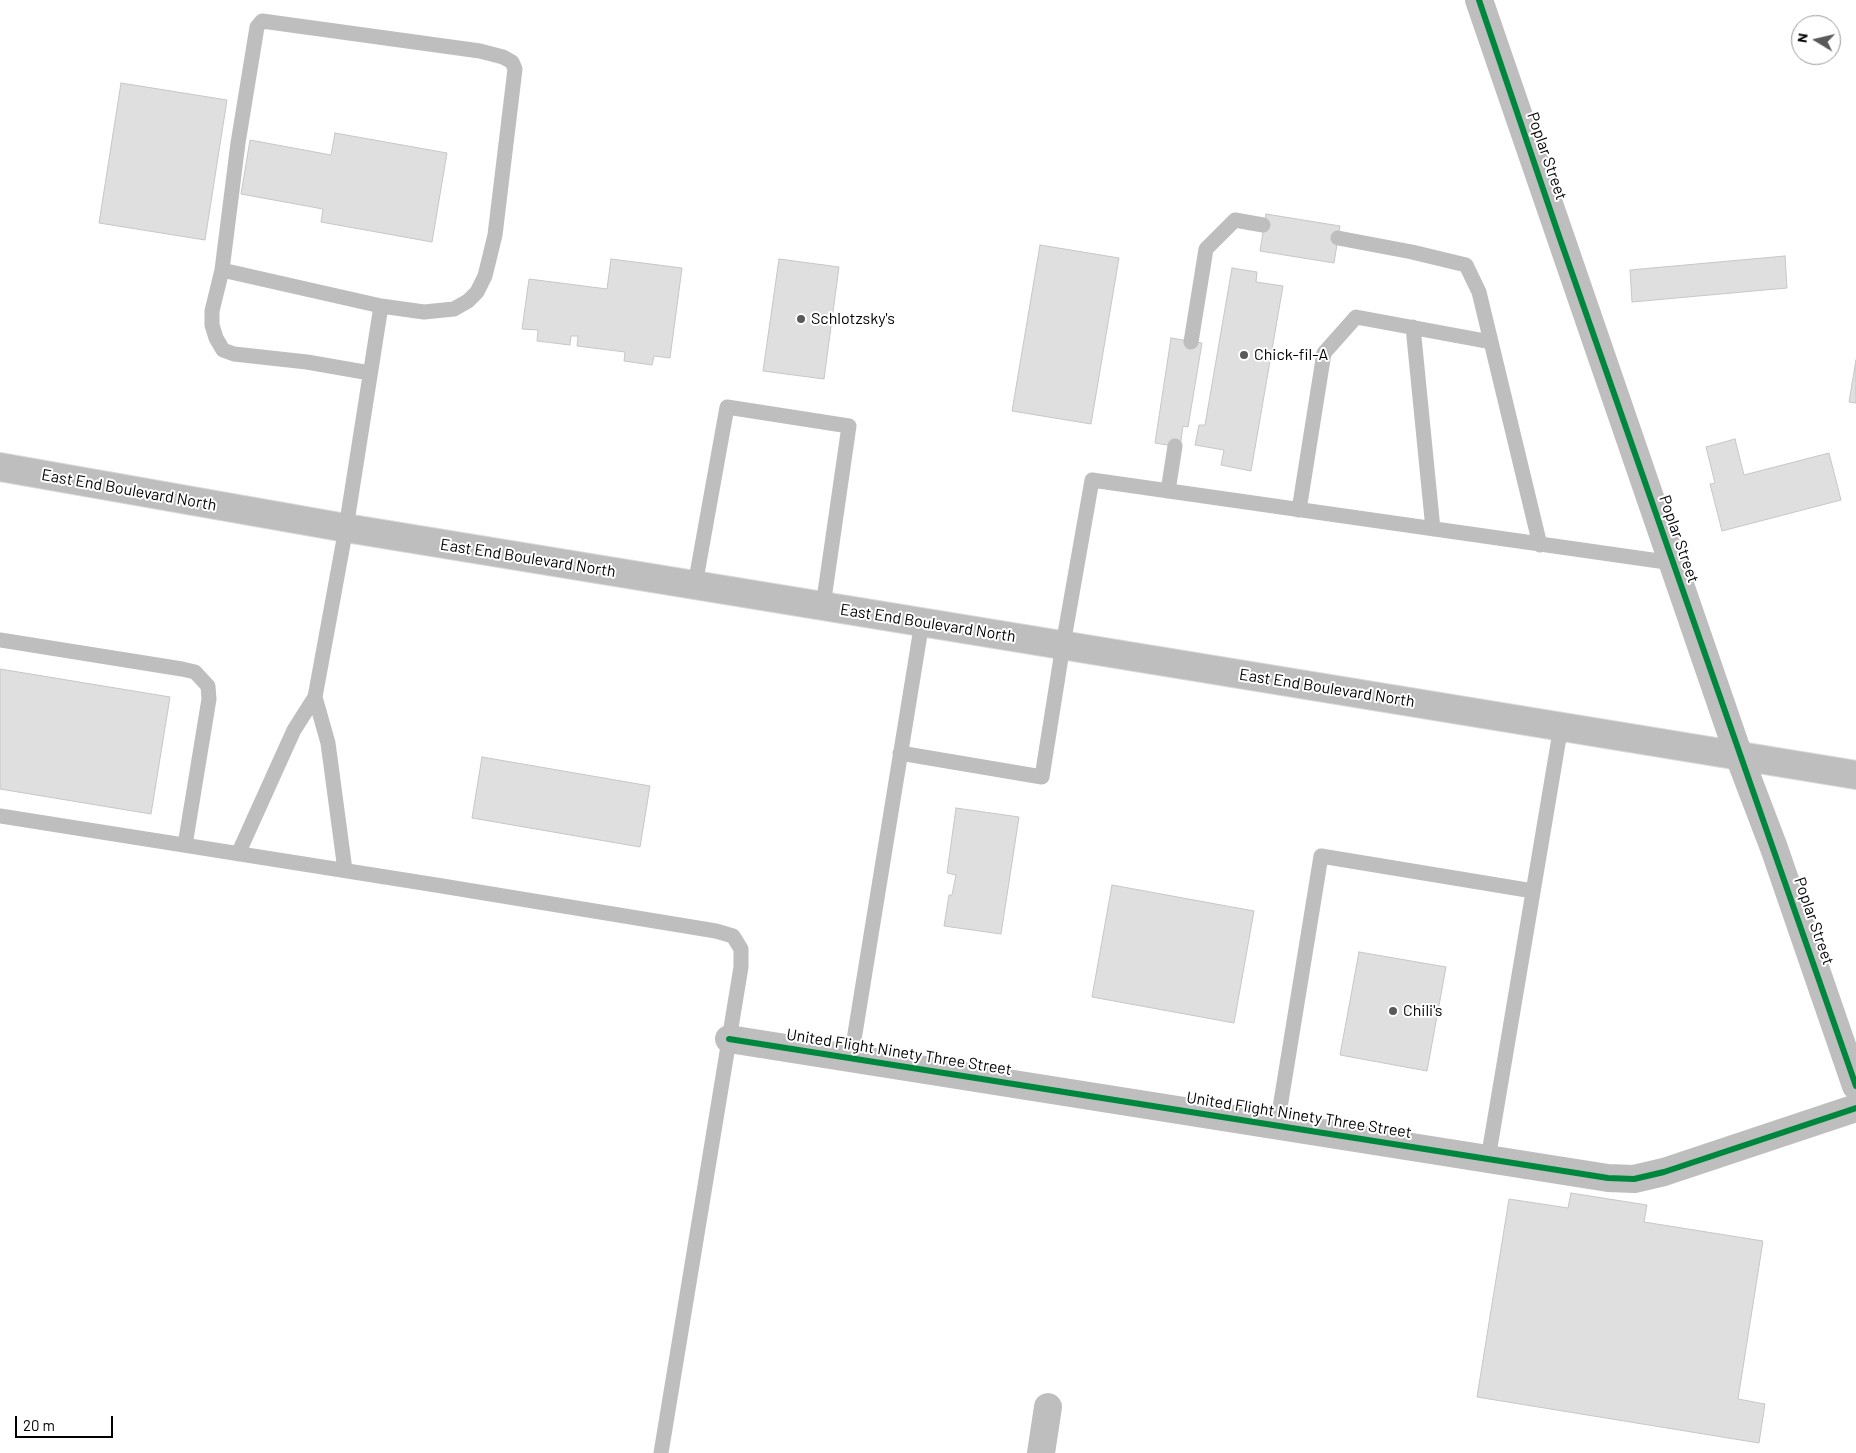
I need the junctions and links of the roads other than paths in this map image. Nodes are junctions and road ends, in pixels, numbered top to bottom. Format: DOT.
graph roads {
  1 [pos="1479,0"];
  2 [pos="1263,225"];
  3 [pos="1338,238"];
  4 [pos="222,270"];
  5 [pos="381,306"];
  6 [pos="1413,327"];
  7 [pos="1191,342"];
  8 [pos="1491,342"];
  9 [pos="370,373"];
  10 [pos="1175,446"];
  11 [pos="0,467"];
  12 [pos="1168,491"];
  13 [pos="1299,510"];
  14 [pos="346,528"];
  15 [pos="1433,529"];
  16 [pos="1540,545"];
  17 [pos="1673,563"];
  18 [pos="695,585"];
  19 [pos="823,606"];
  20 [pos="922,622"];
  21 [pos="0,640"];
  22 [pos="1063,645"];
  23 [pos="315,697"];
  24 [pos="1561,726"];
  25 [pos="900,753"];
  26 [pos="1740,756"];
  27 [pos="1856,775"];
  28 [pos="0,816"];
  29 [pos="186,845"];
  30 [pos="238,854"];
  31 [pos="345,870"];
  32 [pos="1533,891"];
  33 [pos="729,1039"];
  34 [pos="851,1058"];
  35 [pos="1856,1086"];
  36 [pos="1856,1108"];
  37 [pos="1277,1126"];
  38 [pos="1488,1159"];
  39 [pos="1048,1406"];
  40 [pos="661,1453"];
  41 [pos="1041,1453"];
  1 -- 17 [label="main road, Poplar Street"];
  2 -- 7 [label="lane"];
  3 -- 8 [label="lane"];
  4 -- 5 [label="lane"];
  4 -- 5 [label="lane"];
  4 -- 9 [label="lane"];
  5 -- 9 [label="lane"];
  6 -- 8 [label="lane"];
  6 -- 13 [label="lane"];
  6 -- 15 [label="lane"];
  8 -- 16 [label="lane"];
  9 -- 14 [label="lane"];
  10 -- 12 [label="lane"];
  11 -- 14 [label="main road, East End Boulevard North"];
  12 -- 13 [label="lane"];
  12 -- 22 [label="lane"];
  13 -- 15 [label="lane"];
  14 -- 18 [label="main road, East End Boulevard North"];
  14 -- 23 [label="lane"];
  15 -- 16 [label="lane"];
  16 -- 17 [label="lane"];
  17 -- 26 [label="main road, Poplar Street"];
  18 -- 19 [label="main road, East End Boulevard North"];
  18 -- 19 [label="lane"];
  19 -- 20 [label="main road, East End Boulevard North"];
  20 -- 22 [label="main road, East End Boulevard North"];
  20 -- 25 [label="lane"];
  21 -- 29 [label="lane"];
  22 -- 24 [label="main road, East End Boulevard North"];
  22 -- 25 [label="lane"];
  23 -- 30 [label="lane"];
  23 -- 31 [label="lane"];
  24 -- 26 [label="main road, East End Boulevard North"];
  24 -- 32 [label="lane"];
  25 -- 34 [label="lane"];
  26 -- 27 [label="main road, East End Boulevard North"];
  26 -- 35 [label="main road, Poplar Street"];
  28 -- 29 [label="lane"];
  29 -- 30 [label="lane"];
  30 -- 31 [label="lane"];
  31 -- 33 [label="lane"];
  32 -- 37 [label="lane"];
  32 -- 38 [label="lane"];
  33 -- 34 [label="main road, United Flight Ninety Three Street"];
  33 -- 40 [label="lane"];
  34 -- 37 [label="main road, United Flight Ninety Three Street"];
  36 -- 38 [label="main road, United Flight Ninety Three Street"];
  37 -- 38 [label="main road, United Flight Ninety Three Street"];
  39 -- 41 [label="main road"];
}
